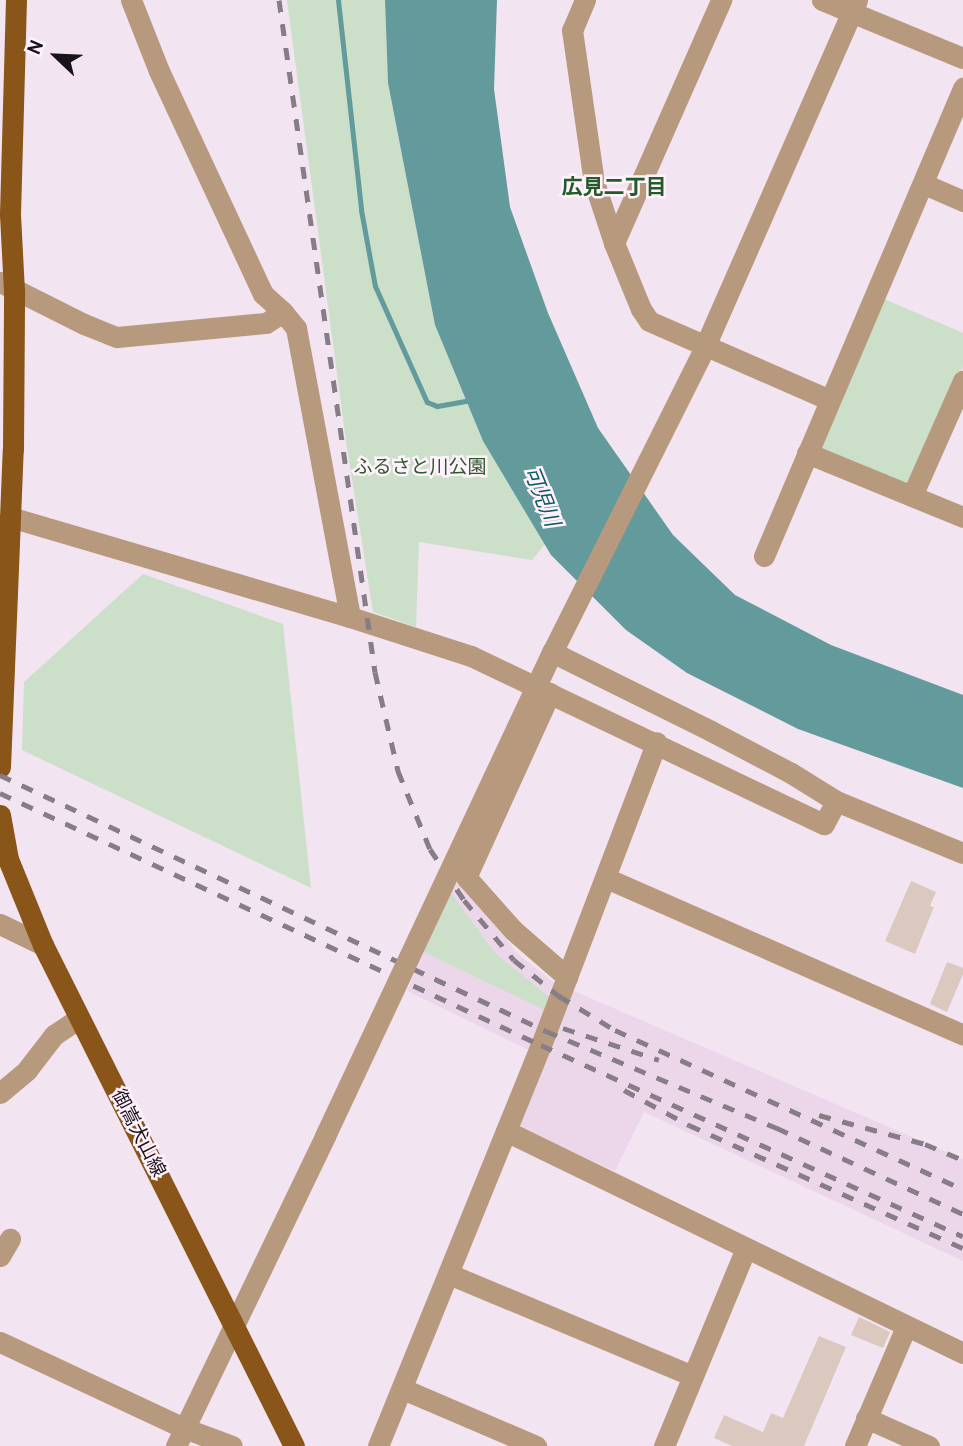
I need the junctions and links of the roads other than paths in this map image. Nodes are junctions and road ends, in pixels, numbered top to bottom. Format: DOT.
graph roads {
  1 [pos="16,0"];
  2 [pos="131,0"];
  3 [pos="585,0"];
  4 [pos="722,0"];
  5 [pos="822,0"];
  6 [pos="855,6"];
  7 [pos="963,58"];
  8 [pos="963,88"];
  9 [pos="924,184"];
  10 [pos="963,201"];
  11 [pos="614,243"];
  12 [pos="7,287"];
  13 [pos="283,312"];
  14 [pos="705,347"];
  15 [pos="963,381"];
  16 [pos="830,400"];
  17 [pos="6,447"];
  18 [pos="807,453"];
  19 [pos="912,496"];
  20 [pos="10,517"];
  21 [pos="963,517"];
  22 [pos="764,556"];
  23 [pos="351,617"];
  24 [pos="552,652"];
  25 [pos="550,693"];
  26 [pos="657,742"];
  27 [pos="0,768"];
  28 [pos="836,801"];
  29 [pos="0,815"];
  30 [pos="963,853"];
  31 [pos="606,878"];
  32 [pos="0,924"];
  33 [pos="43,945"];
  34 [pos="566,977"];
  35 [pos="79,1017"];
  36 [pos="963,1035"];
  37 [pos="0,1093"];
  38 [pos="506,1131"];
  39 [pos="746,1248"];
  40 [pos="449,1274"];
  41 [pos="233,1327"];
  42 [pos="906,1327"];
  43 [pos="0,1342"];
  44 [pos="963,1353"];
  45 [pos="693,1376"];
  46 [pos="403,1389"];
  47 [pos="866,1418"];
  48 [pos="180,1437"];
  49 [pos="232,1446"];
  50 [pos="294,1446"];
  51 [pos="378,1446"];
  52 [pos="536,1446"];
  53 [pos="664,1446"];
  54 [pos="855,1446"];
  55 [pos="929,1446"];
  1 -- 12 [label="main road"];
  2 -- 13 [label="street"];
  3 -- 11 [label="street"];
  4 -- 11 [label="street"];
  5 -- 6 [label="street"];
  6 -- 7 [label="street"];
  6 -- 14 [label="street"];
  8 -- 9 [label="street"];
  9 -- 10 [label="street"];
  9 -- 16 [label="street"];
  11 -- 14 [label="street"];
  12 -- 13 [label="street"];
  12 -- 17 [label="main road"];
  13 -- 23 [label="street"];
  14 -- 16 [label="street"];
  14 -- 24 [label="street"];
  15 -- 19 [label="street"];
  16 -- 18 [label="street"];
  17 -- 20 [label="main road"];
  18 -- 19 [label="street"];
  18 -- 22 [label="street"];
  19 -- 21 [label="street"];
  20 -- 23 [label="street"];
  20 -- 27 [label="main road"];
  23 -- 25 [label="street"];
  24 -- 28 [label="street"];
  24 -- 41 [label="street, bridge"];
  25 -- 26 [label="street"];
  25 -- 34 [label="street"];
  26 -- 28 [label="street"];
  26 -- 31 [label="street"];
  28 -- 30 [label="street"];
  29 -- 33 [label="main road, 御嵩犬山線"];
  31 -- 34 [label="street"];
  31 -- 36 [label="street"];
  32 -- 33 [label="street"];
  33 -- 35 [label="main road, 御嵩犬山線"];
  34 -- 38 [label="street"];
  35 -- 37 [label="street"];
  35 -- 41 [label="main road, 御嵩犬山線"];
  38 -- 39 [label="street"];
  38 -- 40 [label="street"];
  39 -- 42 [label="street"];
  39 -- 45 [label="street"];
  40 -- 45 [label="street"];
  40 -- 46 [label="street"];
  41 -- 48 [label="street"];
  41 -- 50 [label="main road, 御嵩犬山線"];
  42 -- 44 [label="street"];
  42 -- 47 [label="street"];
  43 -- 48 [label="street"];
  45 -- 53 [label="street"];
  46 -- 51 [label="street"];
  46 -- 52 [label="street"];
  47 -- 54 [label="street"];
  47 -- 55 [label="street"];
  48 -- 49 [label="street"];
}
